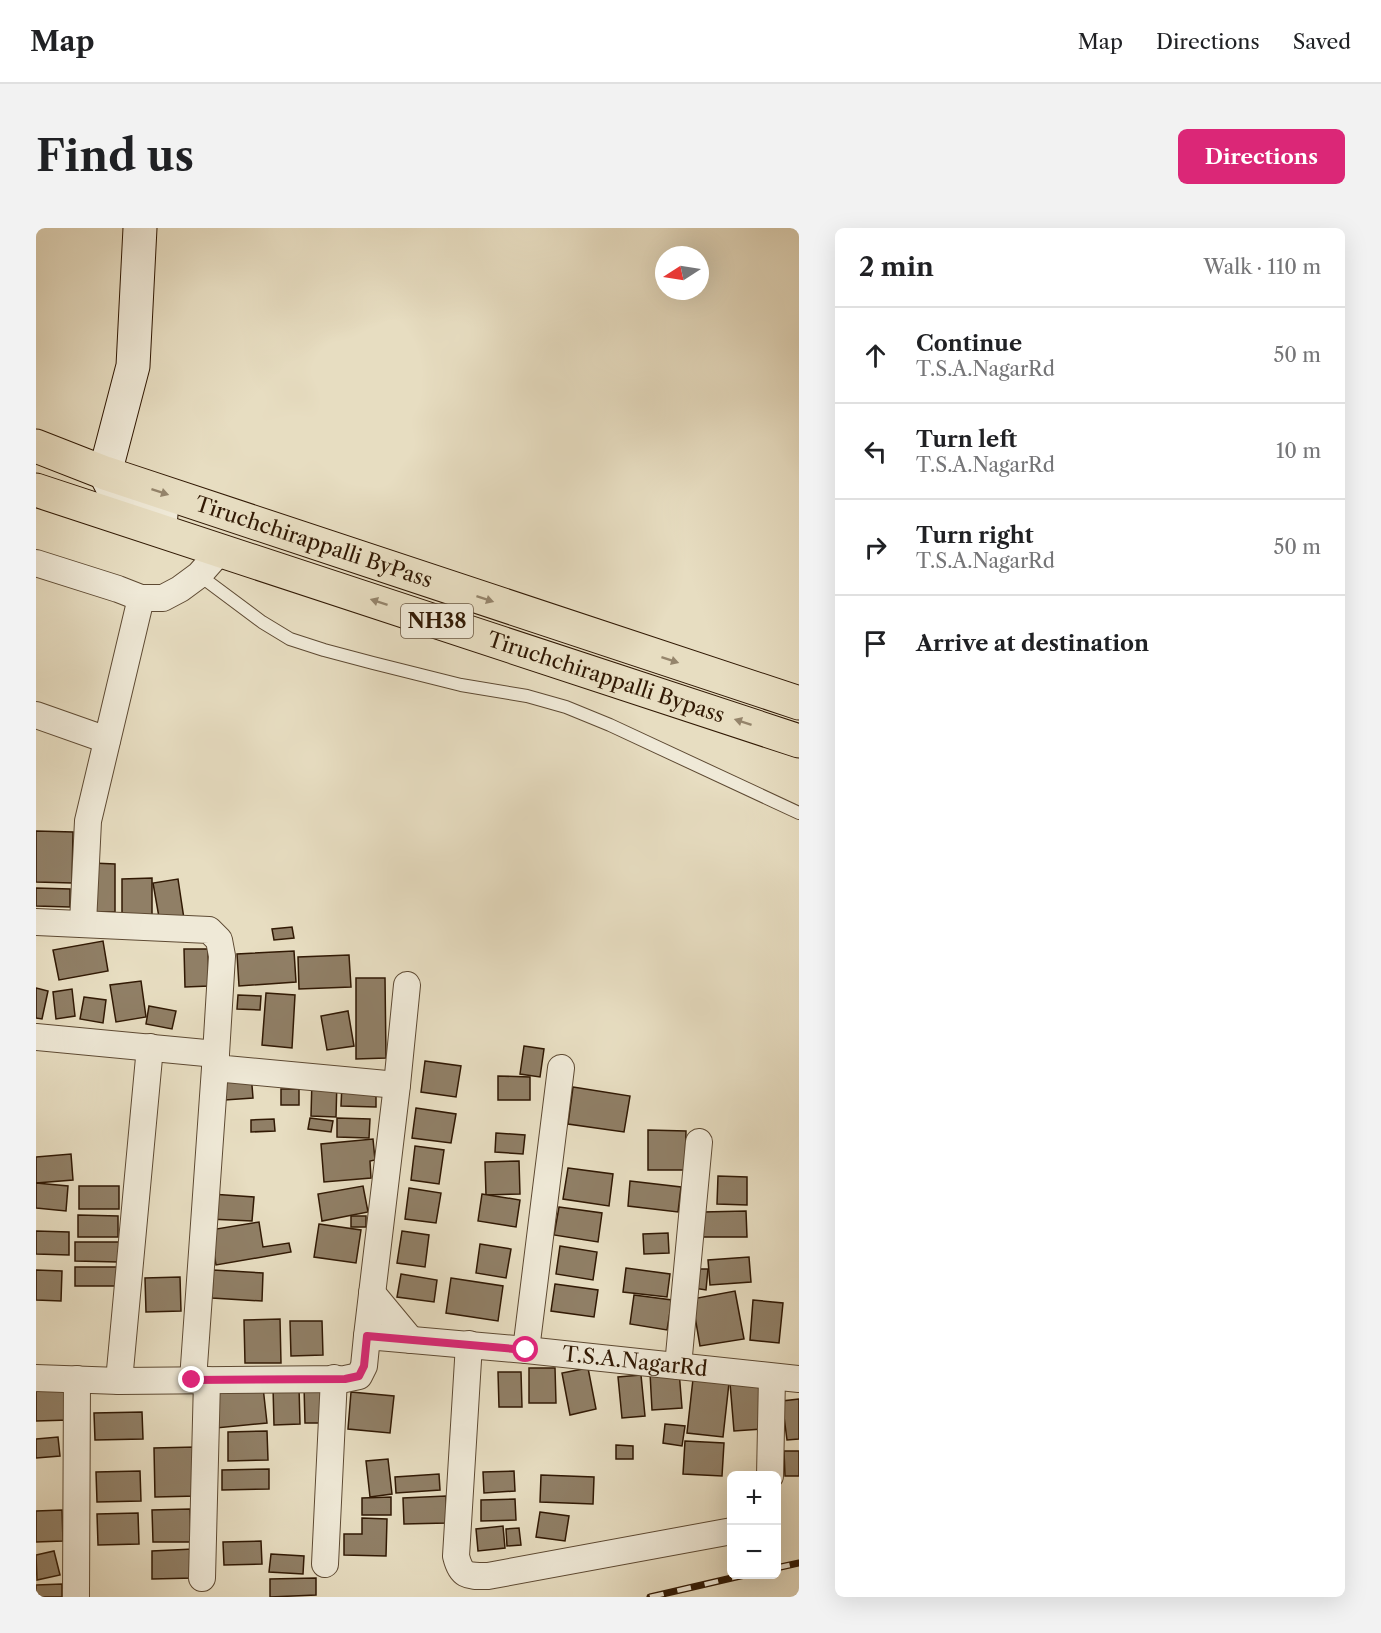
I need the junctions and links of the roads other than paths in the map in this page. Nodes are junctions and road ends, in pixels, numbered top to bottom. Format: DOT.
graph roads {
  1 [pos="140,228"];
  2 [pos="36,446"];
  3 [pos="36,461"];
  4 [pos="105,473"];
  5 [pos="36,490"];
  6 [pos="75,503"];
  7 [pos="221,550"];
  8 [pos="36,563"];
  9 [pos="199,576"];
  10 [pos="310,579"];
  11 [pos="141,598"];
  12 [pos="799,703"];
  13 [pos="36,715"];
  14 [pos="107,740"];
  15 [pos="799,741"];
  16 [pos="799,813"];
  17 [pos="36,922"];
  18 [pos="83,923"];
  19 [pos="407,985"];
  20 [pos="36,1037"];
  21 [pos="150,1047"];
  22 [pos="215,1061"];
  23 [pos="561,1068"];
  24 [pos="398,1085"];
  25 [pos="699,1142"];
  26 [pos="372,1293"];
  27 [pos="367,1336"];
  28 [pos="411,1340"];
  29 [pos="469,1344"];
  30 [pos="526,1350"];
  31 [pos="678,1366"];
  32 [pos="772,1377"];
  33 [pos="36,1378"];
  34 [pos="333,1378"];
  35 [pos="77,1379"];
  36 [pos="200,1380"];
  37 [pos="799,1380"];
  38 [pos="119,1381"];
  39 [pos="770,1471"];
  40 [pos="727,1532"];
  41 [pos="325,1564"];
  42 [pos="202,1578"];
  43 [pos="75,1597"];
  1 -- 4 [label="street"];
  2 -- 4 [label="highway, Tiruchchirappalli ByPass / NH38"];
  3 -- 6 [label="highway"];
  4 -- 10 [label="street, Tiruchchirappalli Bypass"];
  4 -- 12 [label="highway, Tiruchchirappalli ByPass / NH38, one-way"];
  5 -- 6 [label="highway, Tiruchchirappalli Bypass / NH38"];
  6 -- 7 [label="highway, Tiruchchirappalli Bypass / NH38"];
  7 -- 9 [label="street"];
  7 -- 10 [label="highway, Tiruchchirappalli Bypass / NH38"];
  8 -- 11 [label="street"];
  9 -- 11 [label="street"];
  9 -- 16 [label="lane"];
  15 -- 10 [label="highway, Tiruchchirappalli Bypass / NH38, one-way"];
  11 -- 14 [label="street"];
  13 -- 14 [label="street"];
  14 -- 18 [label="street"];
  17 -- 18 [label="street"];
  18 -- 22 [label="street"];
  19 -- 24 [label="street"];
  20 -- 21 [label="street"];
  21 -- 22 [label="street"];
  21 -- 38 [label="street"];
  22 -- 24 [label="street"];
  22 -- 36 [label="street"];
  23 -- 30 [label="street"];
  24 -- 26 [label="street"];
  25 -- 31 [label="street"];
  26 -- 27 [label="street"];
  26 -- 28 [label="street"];
  27 -- 28 [label="street, T.S.A.NagarRd"];
  27 -- 34 [label="street"];
  28 -- 29 [label="street, T.S.A.NagarRd"];
  29 -- 30 [label="street, T.S.A.NagarRd"];
  29 -- 40 [label="street"];
  30 -- 31 [label="street, T.S.A.NagarRd"];
  31 -- 32 [label="street, T.S.A.NagarRd"];
  32 -- 37 [label="street, T.S.A.NagarRd"];
  32 -- 39 [label="street"];
  33 -- 35 [label="street"];
  34 -- 36 [label="street"];
  34 -- 41 [label="street"];
  35 -- 38 [label="street"];
  35 -- 43 [label="street"];
  36 -- 38 [label="street"];
  36 -- 42 [label="street"];
}
